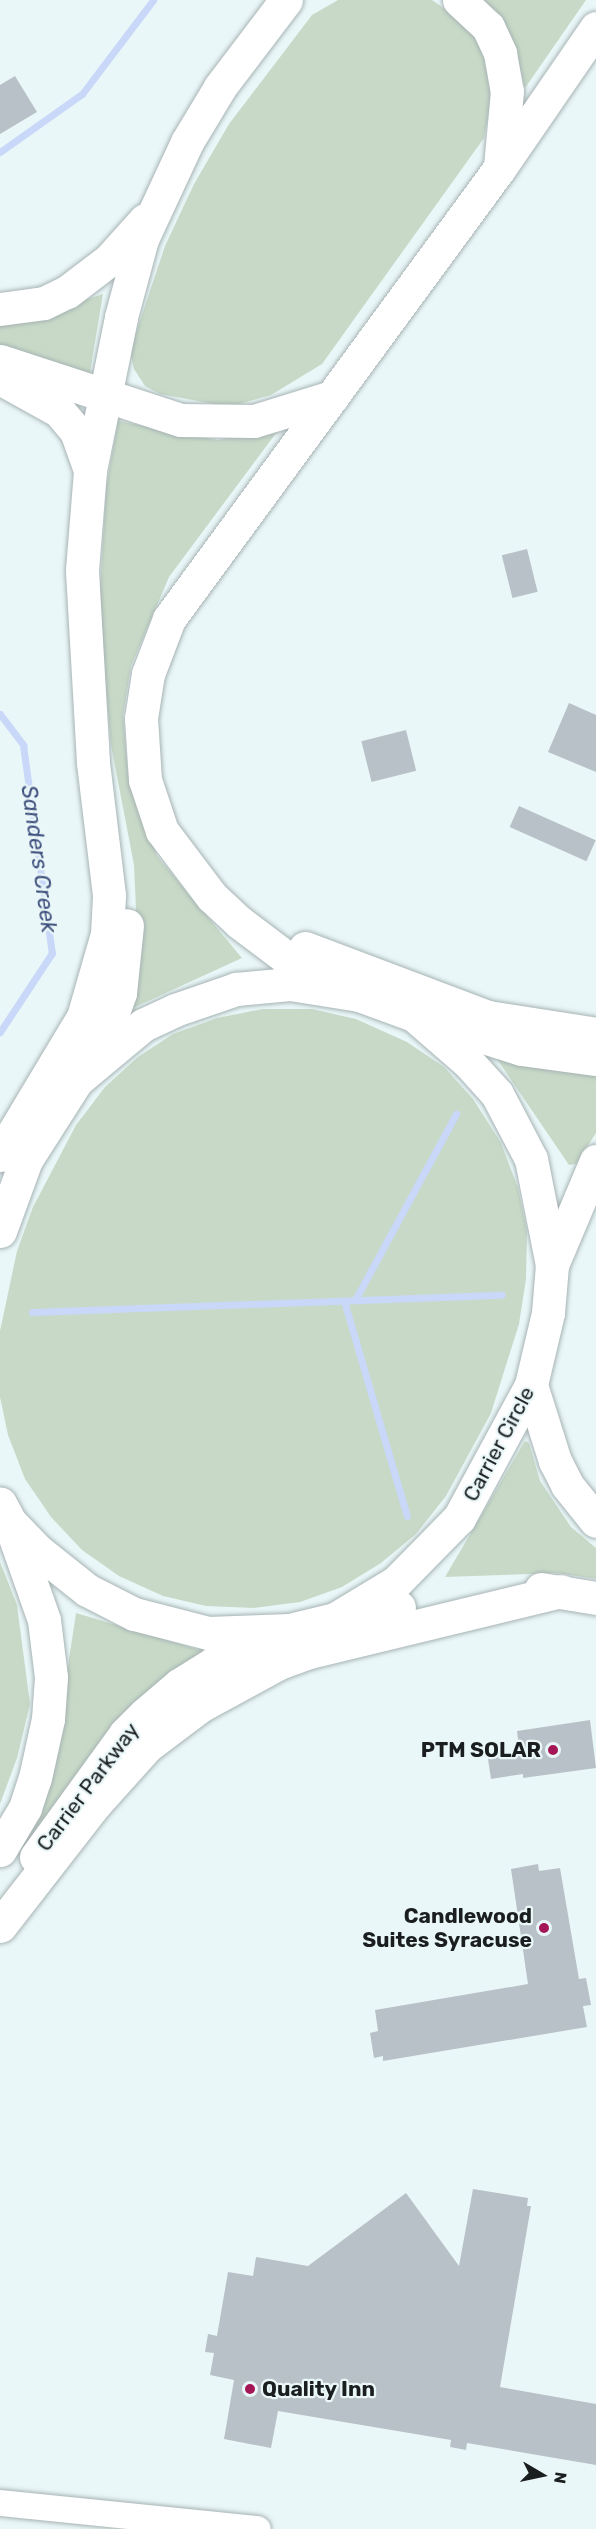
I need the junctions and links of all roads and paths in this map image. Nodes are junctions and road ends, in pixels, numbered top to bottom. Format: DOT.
graph roads {
  1 [pos="459,0"];
  2 [pos="287,1"];
  3 [pos="596,28"];
  4 [pos="499,169"];
  5 [pos="157,208"];
  6 [pos="0,309"];
  7 [pos="0,361"];
  8 [pos="0,378"];
  9 [pos="104,394"];
  10 [pos="332,397"];
  11 [pos="90,470"];
  12 [pos="85,663"];
  13 [pos="239,922"];
  14 [pos="359,995"];
  15 [pos="414,1016"];
  16 [pos="596,1034"];
  17 [pos="596,1059"];
  18 [pos="77,1080"];
  19 [pos="13,1157"];
  20 [pos="596,1161"];
  21 [pos="0,1193"];
  22 [pos="0,1231"];
  23 [pos="552,1265"];
  24 [pos="531,1385"];
  25 [pos="5,1513"];
  26 [pos="596,1521"];
  27 [pos="561,1591"];
  28 [pos="596,1598"];
  29 [pos="336,1619"];
  30 [pos="290,1630"];
  31 [pos="0,1850"];
  32 [pos="0,1913"];
  33 [pos="0,1926"];
  34 [pos="0,2503"];
  35 [pos="258,2529"];
  1 -- 4 [label="main road"];
  2 -- 5 [label="main road"];
  3 -- 4 [label="main road"];
  4 -- 10 [label="main road"];
  5 -- 6 [label="main road"];
  5 -- 9 [label="main road"];
  7 -- 9 [label="main road"];
  8 -- 11 [label="main road"];
  9 -- 10 [label="main road"];
  9 -- 11 [label="main road"];
  10 -- 13 [label="main road"];
  11 -- 12 [label="main road"];
  12 -- 18 [label="main road"];
  12 -- 19 [label="main road"];
  13 -- 14 [label="main road"];
  13 -- 16 [label="main road"];
  14 -- 15 [label="main road, Carrier Circle"];
  14 -- 18 [label="main road, Carrier Circle"];
  15 -- 17 [label="main road"];
  15 -- 23 [label="main road, Carrier Circle"];
  18 -- 19 [label="main road, Carrier Circle"];
  19 -- 21 [label="main road"];
  19 -- 22 [label="main road, Carrier Circle"];
  20 -- 23 [label="main road"];
  23 -- 24 [label="main road, Carrier Circle"];
  24 -- 26 [label="main road"];
  24 -- 29 [label="main road, Carrier Circle"];
  25 -- 30 [label="main road, Carrier Circle"];
  25 -- 31 [label="main road, Carrier Parkway"];
  27 -- 28 [label="main road"];
  27 -- 29 [label="main road"];
  27 -- 33 [label="main road"];
  29 -- 30 [label="main road, Carrier Circle"];
  30 -- 32 [label="main road, Carrier Parkway"];
  34 -- 35 [label="street"];
}
